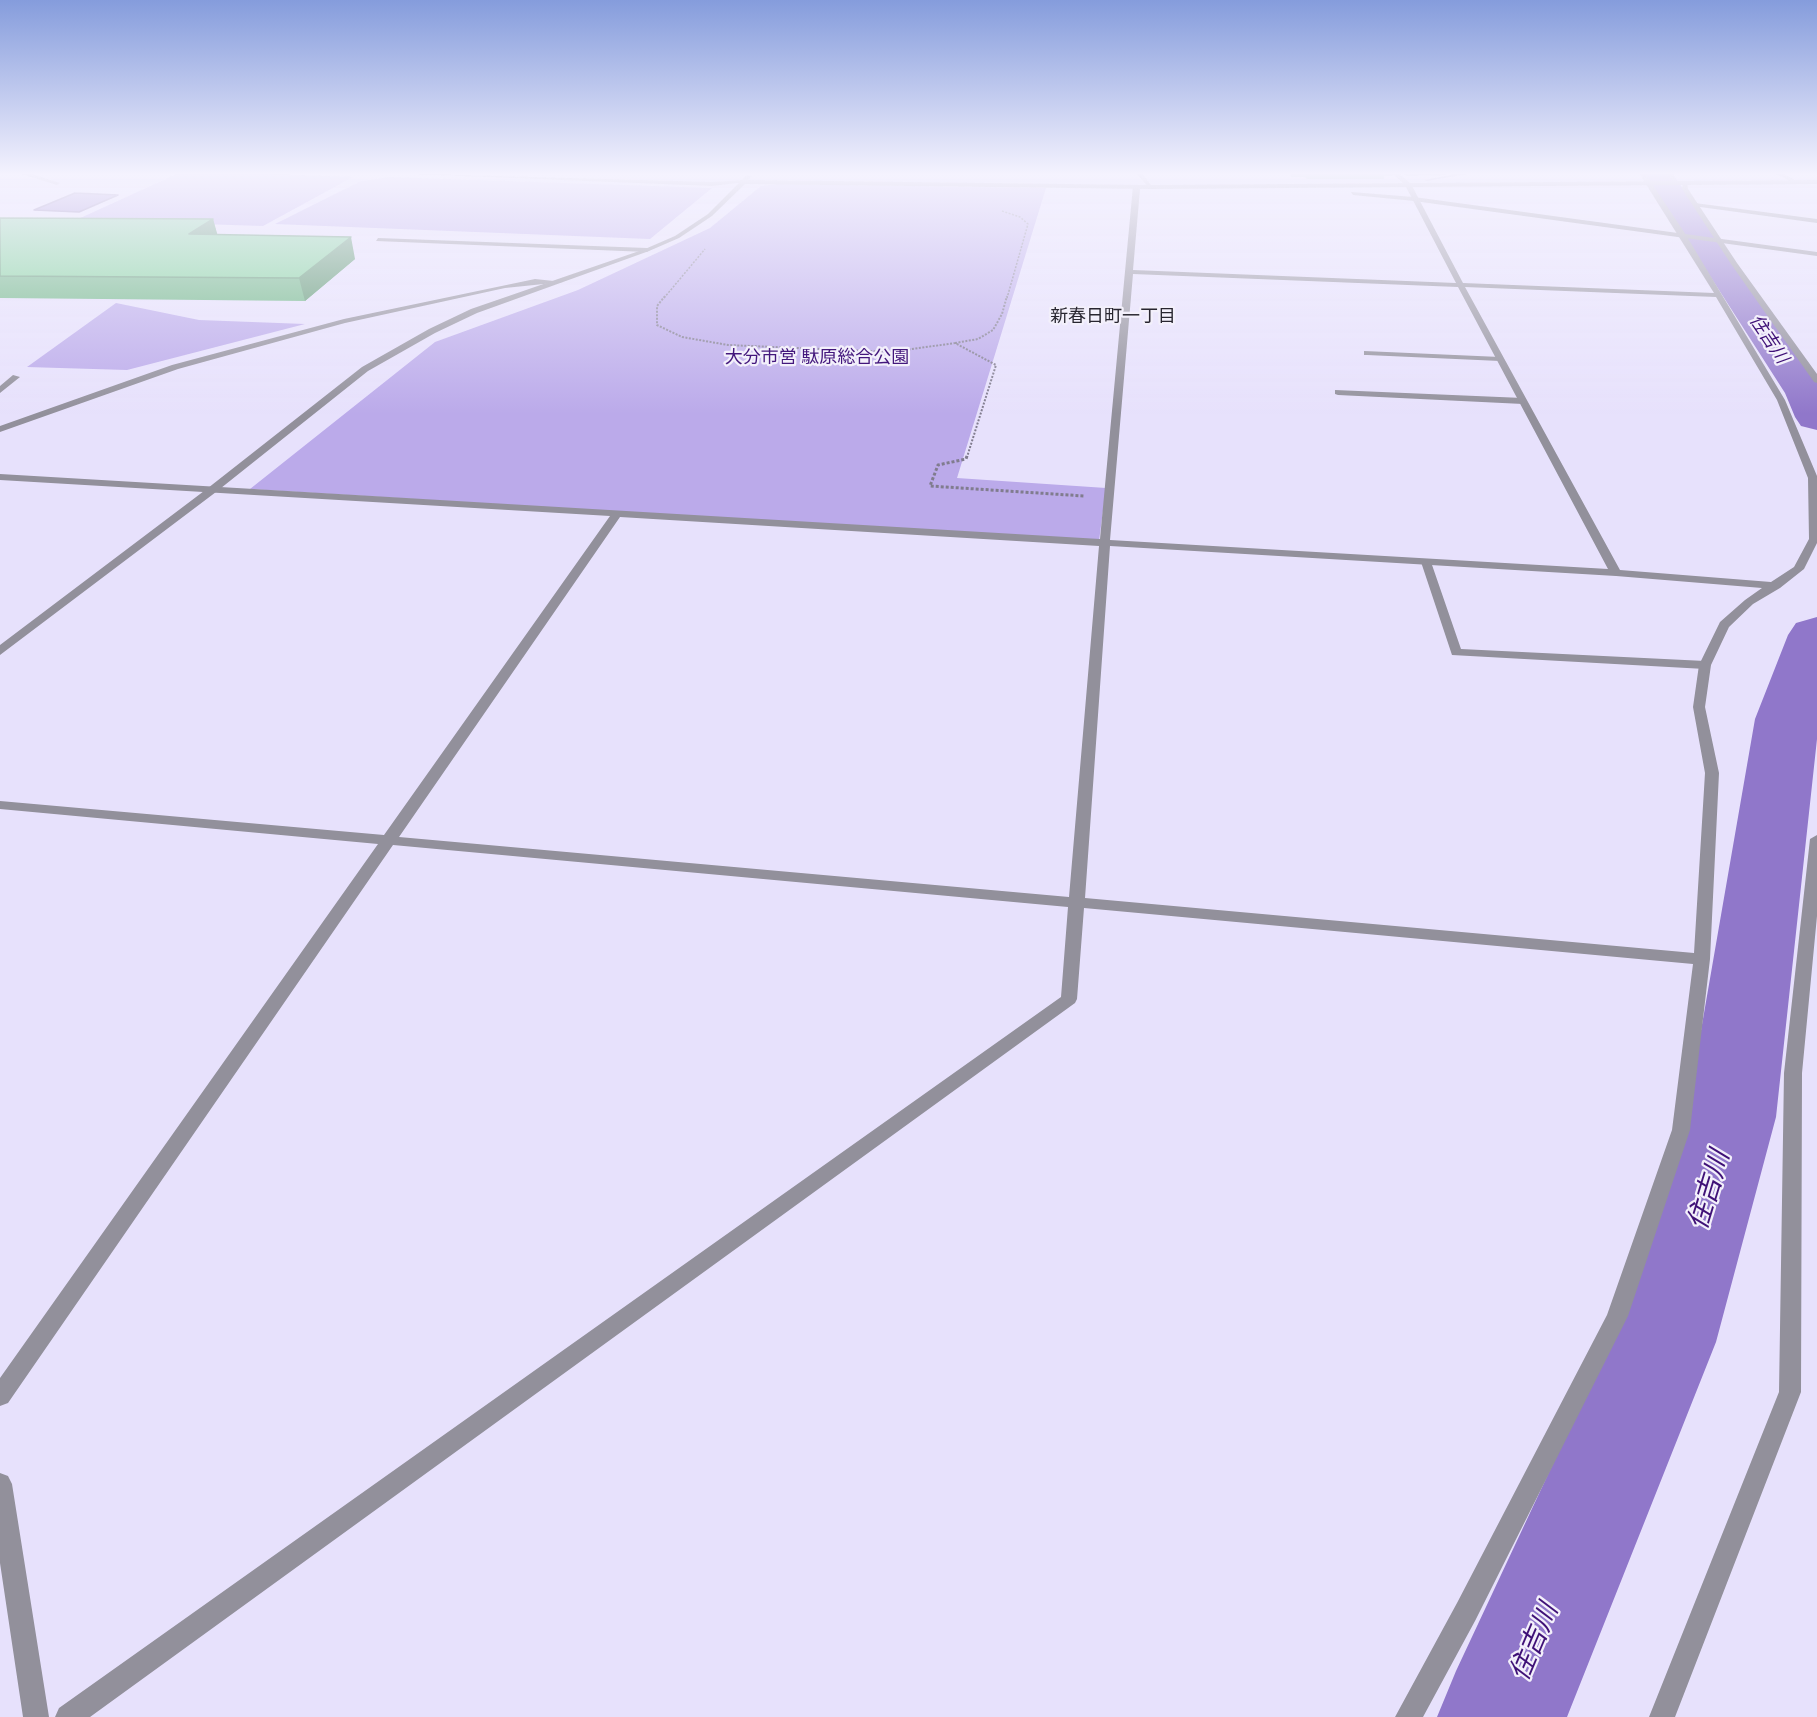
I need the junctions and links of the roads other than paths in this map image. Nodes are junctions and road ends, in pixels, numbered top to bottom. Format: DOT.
graph roads {
  1 [pos="638,253"];
  2 [pos="1132,253"];
  3 [pos="1443,253"];
  4 [pos="1694,253"];
  5 [pos="1729,253"];
  6 [pos="1130,272"];
  7 [pos="559,282"];
  8 [pos="1460,285"];
  9 [pos="1719,295"];
  10 [pos="1367,353"];
  11 [pos="1500,359"];
  12 [pos="16,377"];
  13 [pos="1817,380"];
  14 [pos="0,390"];
  15 [pos="1338,392"];
  16 [pos="1523,401"];
  17 [pos="0,429"];
  18 [pos="0,477"];
  19 [pos="212,490"];
  20 [pos="617,514"];
  21 [pos="1104,544"];
  22 [pos="1426,562"];
  23 [pos="1616,573"];
  24 [pos="1776,585"];
  25 [pos="0,651"];
  26 [pos="1706,665"];
  27 [pos="0,805"];
  28 [pos="388,840"];
  29 [pos="1816,852"];
  30 [pos="1076,903"];
  31 [pos="1702,959"];
  32 [pos="0,1396"];
  33 [pos="0,1484"];
  34 [pos="36,1717"];
  35 [pos="68,1717"];
  36 [pos="1408,1717"];
  37 [pos="1662,1717"];
  1 -- 7 [label="street"];
  2 -- 6 [label="street"];
  3 -- 8 [label="street"];
  4 -- 9 [label="street"];
  5 -- 13 [label="street"];
  6 -- 8 [label="street"];
  6 -- 21 [label="street"];
  7 -- 17 [label="street"];
  7 -- 19 [label="street"];
  8 -- 9 [label="street"];
  8 -- 11 [label="street"];
  9 -- 24 [label="street"];
  10 -- 11 [label="street"];
  11 -- 16 [label="street"];
  12 -- 14 [label="street"];
  15 -- 16 [label="street"];
  16 -- 23 [label="street"];
  18 -- 19 [label="street"];
  19 -- 20 [label="street"];
  19 -- 25 [label="street"];
  20 -- 21 [label="street"];
  20 -- 28 [label="street"];
  21 -- 22 [label="street"];
  21 -- 30 [label="street"];
  22 -- 23 [label="street"];
  22 -- 26 [label="street"];
  23 -- 24 [label="street"];
  24 -- 26 [label="street"];
  26 -- 31 [label="street"];
  27 -- 28 [label="street"];
  28 -- 30 [label="street"];
  28 -- 32 [label="street"];
  29 -- 37 [label="street"];
  30 -- 31 [label="street"];
  30 -- 35 [label="street"];
  31 -- 36 [label="street"];
  33 -- 34 [label="street"];
}
